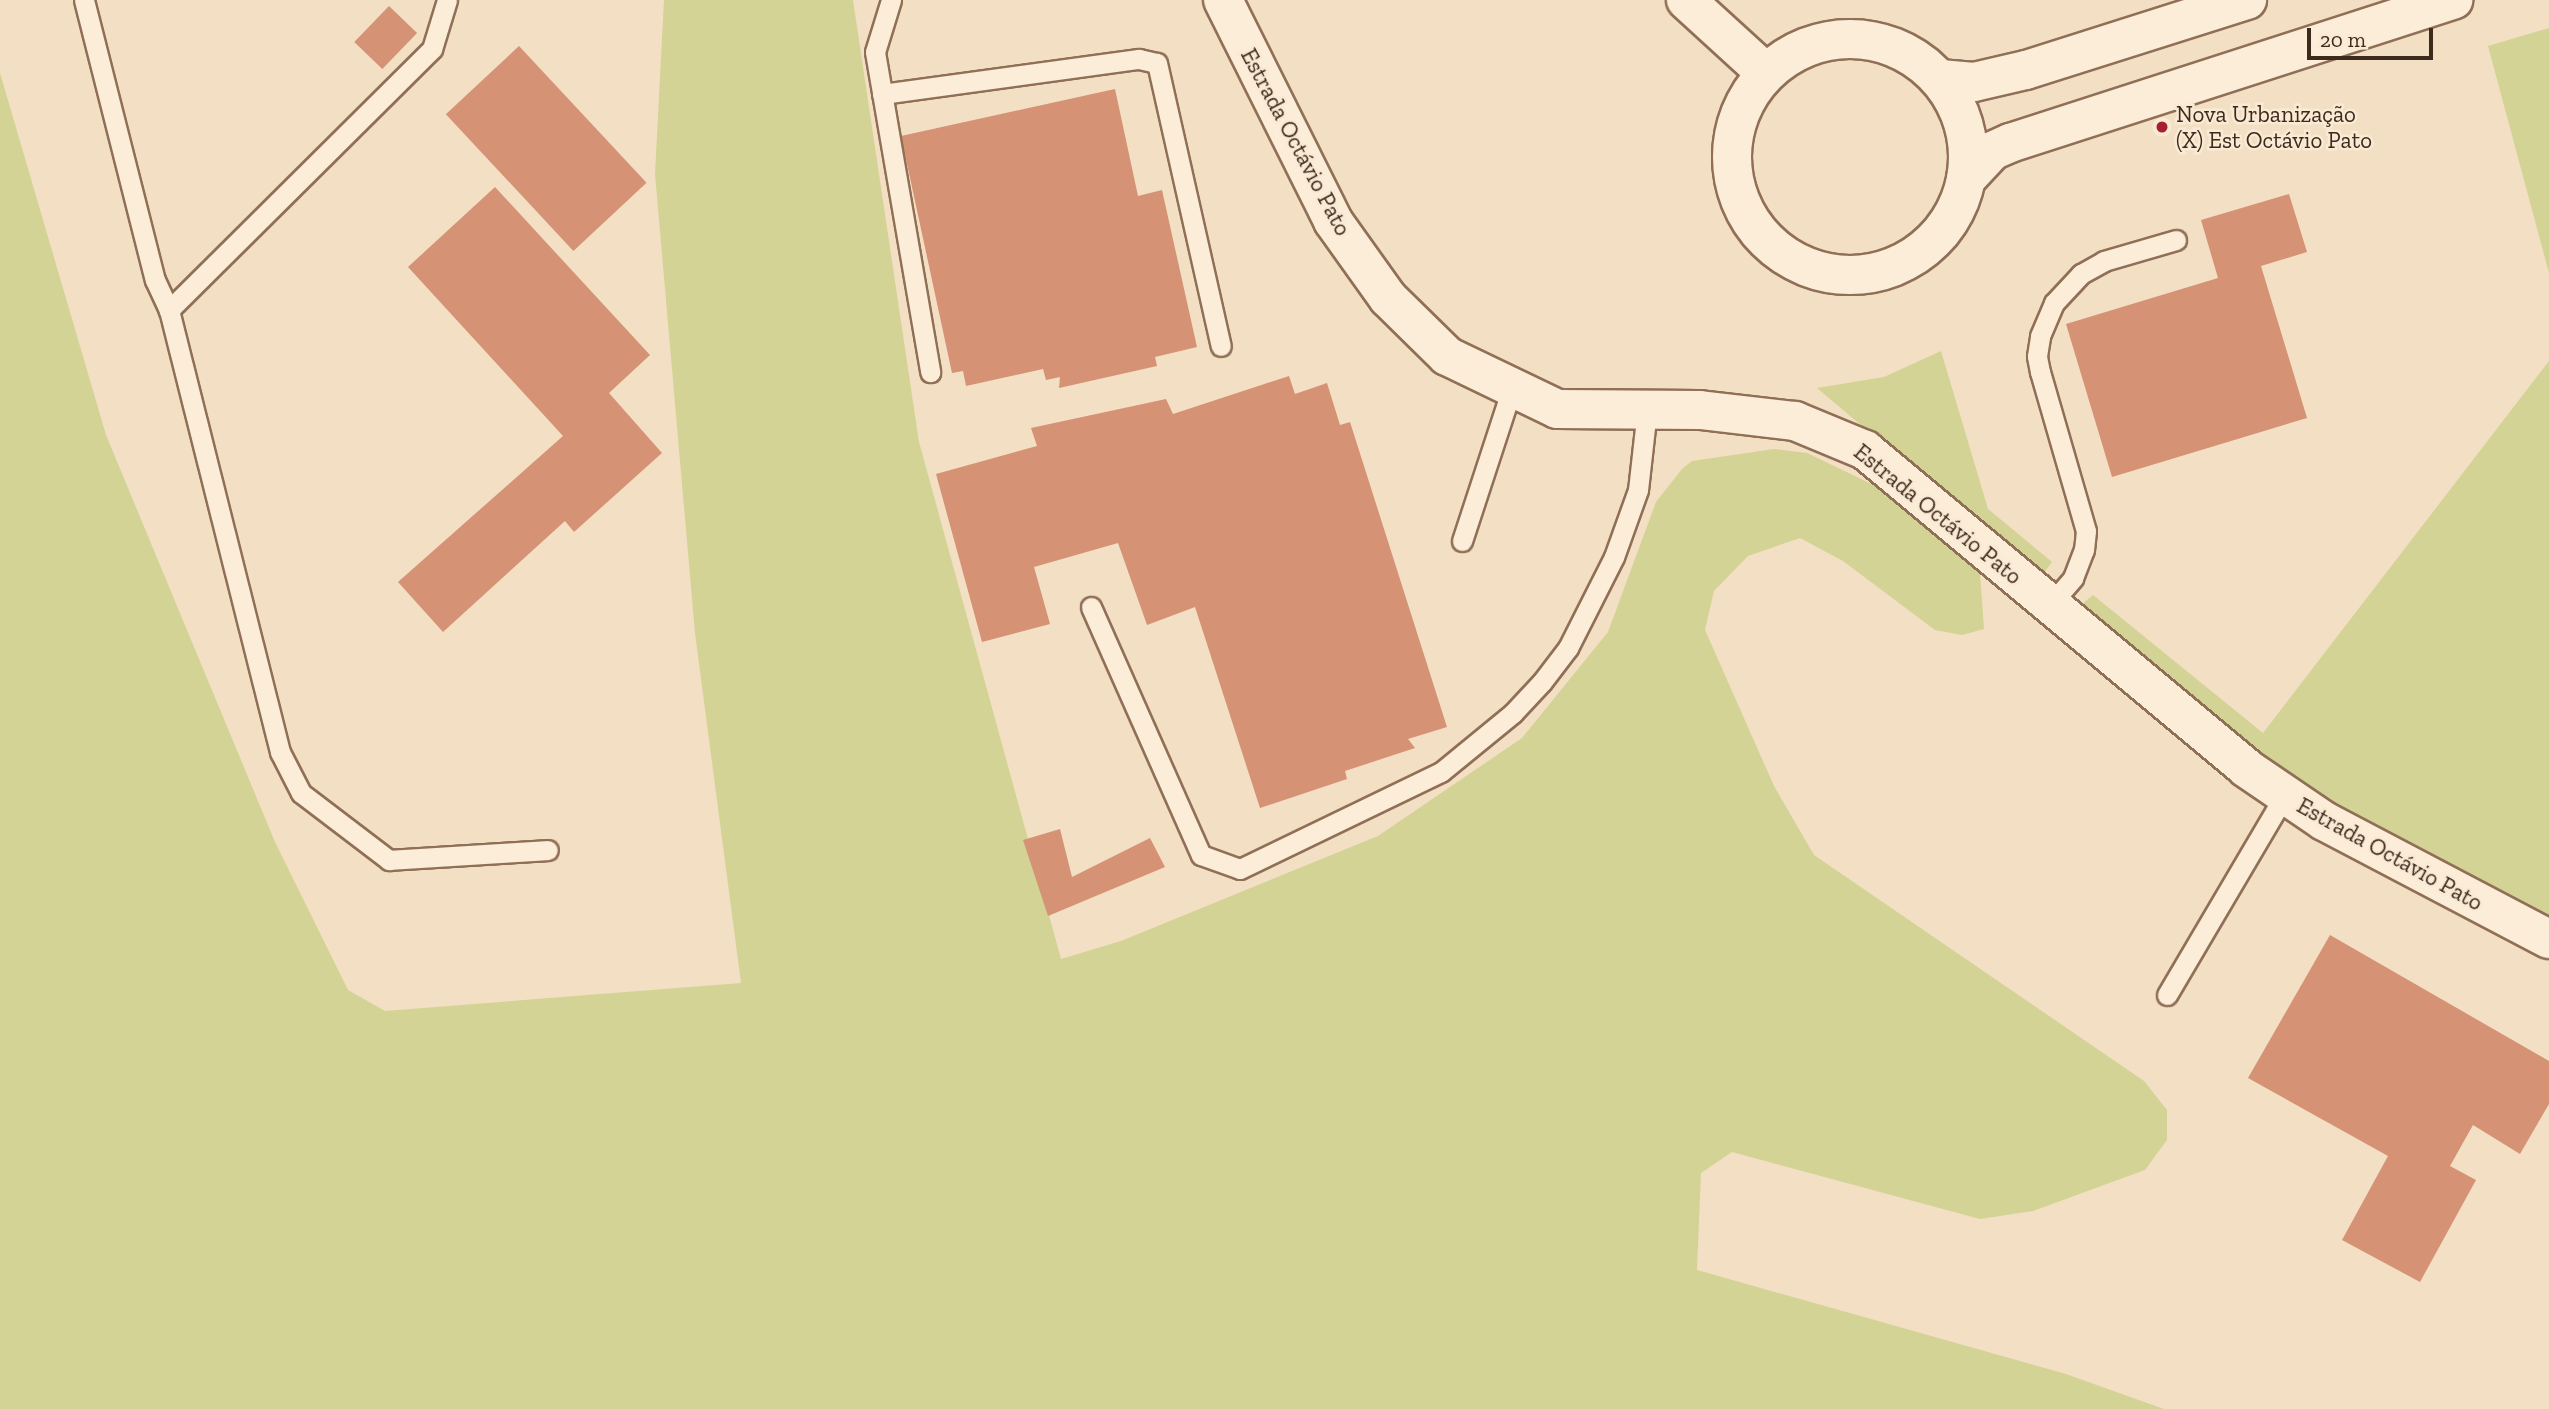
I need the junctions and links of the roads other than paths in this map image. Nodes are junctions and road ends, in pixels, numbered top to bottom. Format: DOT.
graph roads {
  1 [pos="84,0"];
  2 [pos="447,0"];
  3 [pos="891,0"];
  4 [pos="1223,0"];
  5 [pos="1686,0"];
  6 [pos="2247,0"];
  7 [pos="2453,0"];
  8 [pos="1766,74"];
  9 [pos="1940,79"];
  10 [pos="882,94"];
  11 [pos="1966,179"];
  12 [pos="2176,240"];
  13 [pos="169,310"];
  14 [pos="1221,346"];
  15 [pos="930,372"];
  16 [pos="1512,388"];
  17 [pos="1647,410"];
  18 [pos="1462,541"];
  19 [pos="2049,606"];
  20 [pos="1091,607"];
  21 [pos="2285,795"];
  22 [pos="548,850"];
  23 [pos="2549,939"];
  24 [pos="2167,995"];
  1 -- 13 [label="lane"];
  2 -- 13 [label="lane"];
  3 -- 10 [label="lane"];
  4 -- 16 [label="street, Estrada Octávio Pato"];
  5 -- 8 [label="street"];
  6 -- 9 [label="street"];
  7 -- 11 [label="street"];
  8 -- 9 [label="street"];
  8 -- 11 [label="street"];
  9 -- 11 [label="street"];
  10 -- 14 [label="lane"];
  10 -- 15 [label="lane"];
  12 -- 19 [label="lane"];
  13 -- 22 [label="lane"];
  16 -- 17 [label="street, Estrada Octávio Pato"];
  16 -- 18 [label="lane"];
  17 -- 19 [label="street, Estrada Octávio Pato"];
  17 -- 20 [label="lane"];
  19 -- 21 [label="street, Estrada Octávio Pato"];
  21 -- 23 [label="street, Estrada Octávio Pato"];
  21 -- 24 [label="lane"];
}
